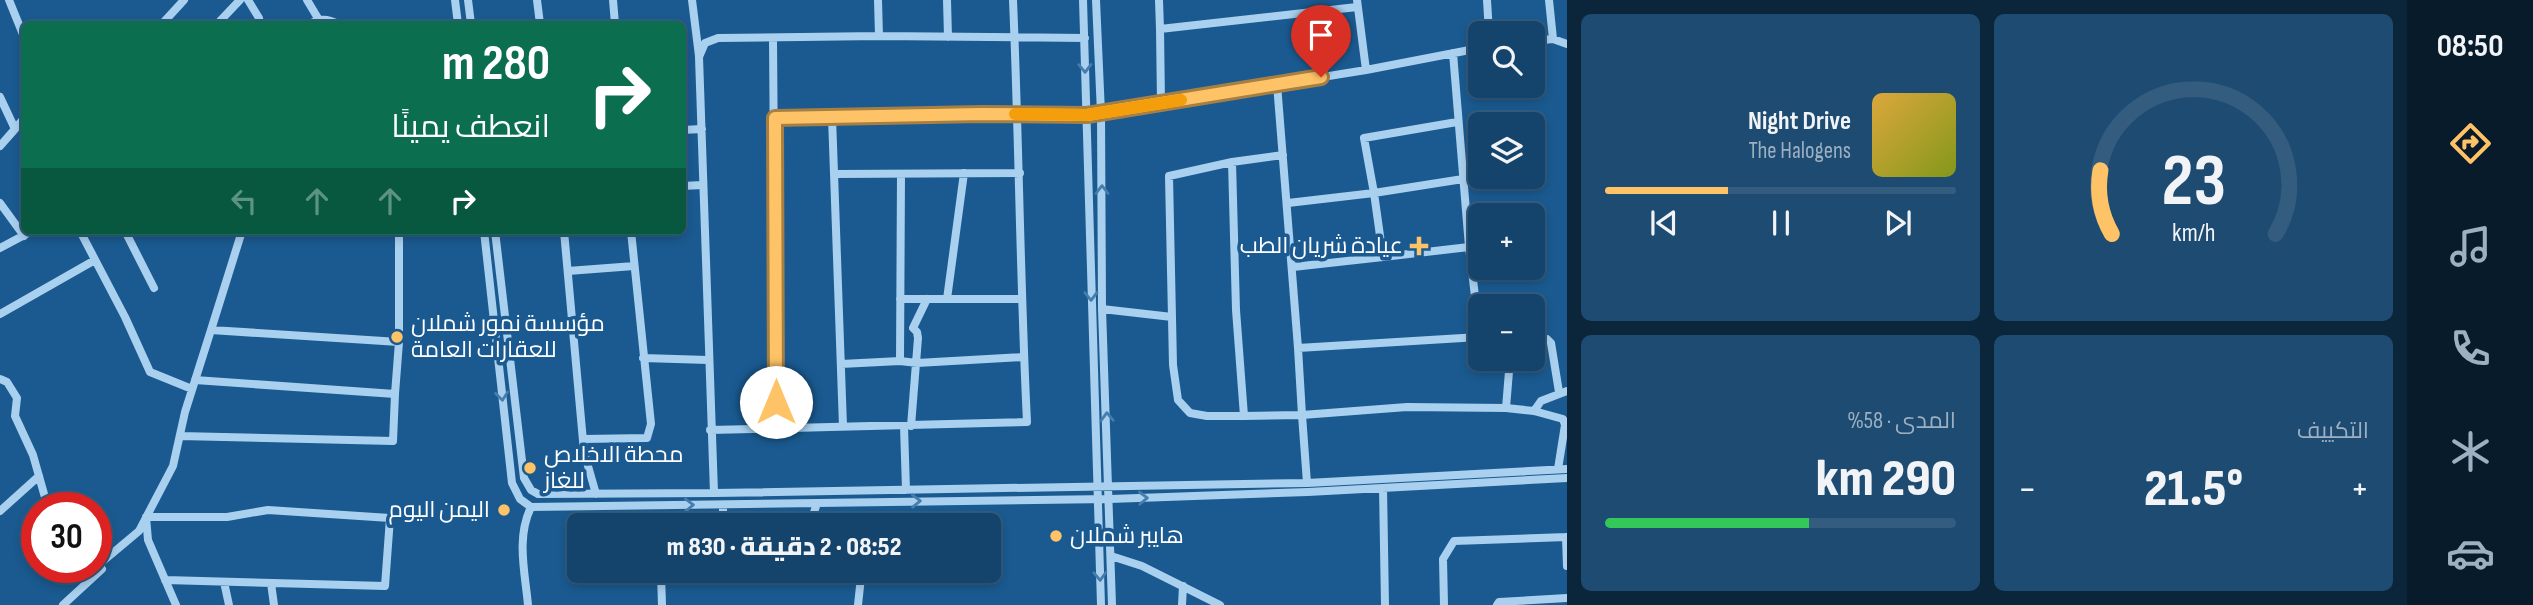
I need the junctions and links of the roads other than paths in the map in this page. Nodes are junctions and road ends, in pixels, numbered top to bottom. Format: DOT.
graph roads {
  1 [pos="9,0"];
  2 [pos="184,0"];
  3 [pos="240,0"];
  4 [pos="248,0"];
  5 [pos="307,0"];
  6 [pos="455,0"];
  7 [pos="468,0"];
  8 [pos="537,0"];
  9 [pos="613,0"];
  10 [pos="692,0"];
  11 [pos="878,0"];
  12 [pos="947,0"];
  13 [pos="1013,0"];
  14 [pos="1083,0"];
  15 [pos="1096,0"];
  16 [pos="1159,0"];
  17 [pos="1486,0"];
  18 [pos="1549,0"];
  19 [pos="1357,3"];
  20 [pos="319,20"];
  21 [pos="165,21"];
  22 [pos="220,21"];
  23 [pos="258,21"];
  24 [pos="333,21"];
  25 [pos="458,21"];
  26 [pos="471,21"];
  27 [pos="540,21"];
  28 [pos="615,21"];
  29 [pos="1488,21"];
  30 [pos="1160,29"];
  31 [pos="21,30"];
  32 [pos="879,36"];
  33 [pos="948,37"];
  34 [pos="1014,37"];
  35 [pos="1085,38"];
  36 [pos="773,39"];
  37 [pos="1553,39"];
  38 [pos="1545,40"];
  39 [pos="1567,44"];
  40 [pos="1468,51"];
  41 [pos="1452,54"];
  42 [pos="699,57"];
  43 [pos="1366,70"];
  44 [pos="1277,84"];
  45 [pos="0,97"];
  46 [pos="1161,103"];
  47 [pos="1101,113"];
  48 [pos="1019,114"];
  49 [pos="1087,115"];
  50 [pos="832,117"];
  51 [pos="775,118"];
  52 [pos="21,122"];
  53 [pos="1457,122"];
  54 [pos="15,129"];
  55 [pos="702,129"];
  56 [pos="686,130"];
  57 [pos="0,146"];
  58 [pos="1283,155"];
  59 [pos="1232,162"];
  60 [pos="964,173"];
  61 [pos="1020,173"];
  62 [pos="834,174"];
  63 [pos="901,174"];
  64 [pos="1462,179"];
  65 [pos="703,185"];
  66 [pos="686,186"];
  67 [pos="1374,193"];
  68 [pos="0,203"];
  69 [pos="1287,203"];
  70 [pos="21,226"];
  71 [pos="24,235"];
  72 [pos="82,235"];
  73 [pos="127,235"];
  74 [pos="241,235"];
  75 [pos="399,235"];
  76 [pos="484,235"];
  77 [pos="495,235"];
  78 [pos="564,235"];
  79 [pos="631,235"];
  80 [pos="1468,237"];
  81 [pos="1468,247"];
  82 [pos="0,248"];
  83 [pos="1383,257"];
  84 [pos="95,260"];
  85 [pos="634,266"];
  86 [pos="1293,267"];
  87 [pos="568,271"];
  88 [pos="154,288"];
  89 [pos="900,299"];
  90 [pos="927,299"];
  91 [pos="947,299"];
  92 [pos="1021,299"];
  93 [pos="1102,309"];
  94 [pos="0,314"];
  95 [pos="1172,317"];
  96 [pos="211,330"];
  97 [pos="1468,338"];
  98 [pos="1545,339"];
  99 [pos="399,342"];
  100 [pos="1298,348"];
  101 [pos="1024,357"];
  102 [pos="643,358"];
  103 [pos="708,360"];
  104 [pos="900,360"];
  105 [pos="917,363"];
  106 [pos="841,364"];
  107 [pos="1509,371"];
  108 [pos="0,379"];
  109 [pos="193,384"];
  110 [pos="1563,391"];
  111 [pos="395,394"];
  112 [pos="1506,408"];
  113 [pos="1534,411"];
  114 [pos="1302,415"];
  115 [pos="1244,416"];
  116 [pos="843,426"];
  117 [pos="907,426"];
  118 [pos="776,428"];
  119 [pos="710,430"];
  120 [pos="180,436"];
  121 [pos="583,439"];
  122 [pos="1562,469"];
  123 [pos="39,476"];
  124 [pos="1567,478"];
  125 [pos="1307,483"];
  126 [pos="1096,486"];
  127 [pos="1110,486"];
  128 [pos="1383,488"];
  129 [pos="906,490"];
  130 [pos="44,492"];
  131 [pos="596,494"];
  132 [pos="714,494"];
  133 [pos="1097,498"];
  134 [pos="1110,499"];
  135 [pos="817,503"];
  136 [pos="723,505"];
  137 [pos="531,507"];
  138 [pos="0,511"];
  139 [pos="723,513"];
  140 [pos="814,513"];
  141 [pos="146,517"];
  142 [pos="1567,537"];
  143 [pos="112,554"];
  144 [pos="1111,556"];
  145 [pos="1567,566"];
  146 [pos="165,580"];
  147 [pos="224,582"];
  148 [pos="86,583"];
  149 [pos="271,583"];
  150 [pos="661,583"];
  151 [pos="860,583"];
  152 [pos="1182,586"];
  153 [pos="74,594"];
  154 [pos="1567,598"];
  155 [pos="63,605"];
  156 [pos="70,605"];
  157 [pos="176,605"];
  158 [pos="229,605"];
  159 [pos="274,605"];
  160 [pos="528,605"];
  161 [pos="662,605"];
  162 [pos="858,605"];
  163 [pos="1101,605"];
  164 [pos="1112,605"];
  165 [pos="1182,605"];
  166 [pos="1220,605"];
  167 [pos="1385,605"];
  168 [pos="1444,605"];
  169 [pos="1497,605"];
  1 -- 31 [label="street"];
  2 -- 21 [label="street"];
  3 -- 22 [label="street"];
  4 -- 23 [label="street"];
  5 -- 20 [label="street"];
  6 -- 25 [label="street"];
  7 -- 26 [label="street"];
  8 -- 27 [label="street"];
  9 -- 28 [label="street"];
  10 -- 42 [label="street"];
  11 -- 32 [label="street"];
  12 -- 33 [label="street"];
  13 -- 34 [label="street"];
  14 -- 35 [label="street"];
  15 -- 47 [label="street"];
  16 -- 30 [label="street"];
  17 -- 29 [label="street"];
  18 -- 37 [label="street"];
  19 -- 30 [label="street"];
  19 -- 43 [label="street"];
  20 -- 24 [label="street"];
  30 -- 46 [label="street"];
  32 -- 33 [label="street"];
  32 -- 36 [label="street"];
  33 -- 34 [label="street"];
  34 -- 35 [label="street"];
  34 -- 48 [label="street"];
  35 -- 49 [label="street, one-way"];
  36 -- 42 [label="street"];
  36 -- 51 [label="street"];
  37 -- 38 [label="street"];
  37 -- 39 [label="street"];
  40 -- 41 [label="street"];
  41 -- 43 [label="street"];
  41 -- 53 [label="street"];
  42 -- 55 [label="street"];
  43 -- 44 [label="street"];
  44 -- 46 [label="street"];
  44 -- 58 [label="street"];
  45 -- 54 [label="street"];
  46 -- 47 [label="street"];
  47 -- 49 [label="street"];
  93 -- 47 [label="street, one-way"];
  48 -- 49 [label="street"];
  48 -- 50 [label="street"];
  48 -- 61 [label="street"];
  49 -- 126 [label="street, one-way"];
  50 -- 51 [label="street"];
  50 -- 62 [label="street"];
  51 -- 118 [label="street"];
  52 -- 54 [label="street"];
  53 -- 64 [label="street"];
  53 -- 67 [label="street"];
  54 -- 57 [label="street"];
  55 -- 56 [label="street"];
  55 -- 65 [label="street"];
  58 -- 59 [label="street"];
  58 -- 69 [label="street"];
  59 -- 95 [label="street"];
  59 -- 115 [label="street"];
  60 -- 61 [label="street"];
  60 -- 63 [label="street"];
  60 -- 91 [label="street"];
  61 -- 92 [label="street"];
  62 -- 63 [label="street"];
  62 -- 106 [label="street"];
  63 -- 89 [label="street"];
  64 -- 67 [label="street"];
  64 -- 80 [label="street"];
  65 -- 66 [label="street"];
  65 -- 103 [label="street"];
  67 -- 69 [label="street"];
  67 -- 83 [label="street"];
  68 -- 70 [label="street"];
  69 -- 86 [label="street"];
  71 -- 82 [label="street"];
  72 -- 84 [label="street"];
  73 -- 88 [label="street"];
  74 -- 96 [label="street"];
  75 -- 99 [label="street"];
  76 -- 137 [label="street, one-way"];
  77 -- 131 [label="street"];
  78 -- 87 [label="street"];
  79 -- 85 [label="street"];
  81 -- 83 [label="street"];
  83 -- 86 [label="street"];
  84 -- 94 [label="street"];
  84 -- 109 [label="street"];
  85 -- 87 [label="street"];
  85 -- 102 [label="street"];
  86 -- 100 [label="street"];
  87 -- 121 [label="street"];
  89 -- 90 [label="street"];
  89 -- 104 [label="street"];
  90 -- 91 [label="street"];
  90 -- 105 [label="street"];
  91 -- 92 [label="street"];
  92 -- 101 [label="street"];
  93 -- 95 [label="street"];
  127 -- 93 [label="street, one-way"];
  95 -- 115 [label="street"];
  96 -- 99 [label="street"];
  96 -- 109 [label="street"];
  97 -- 100 [label="street"];
  98 -- 110 [label="street"];
  99 -- 111 [label="street"];
  100 -- 114 [label="street"];
  101 -- 105 [label="street"];
  101 -- 117 [label="street"];
  102 -- 103 [label="street"];
  102 -- 121 [label="street"];
  103 -- 119 [label="street"];
  104 -- 105 [label="street"];
  104 -- 106 [label="street"];
  105 -- 117 [label="street"];
  106 -- 116 [label="street"];
  107 -- 112 [label="street"];
  108 -- 123 [label="street"];
  109 -- 111 [label="street"];
  109 -- 120 [label="street"];
  110 -- 113 [label="street"];
  111 -- 120 [label="street"];
  112 -- 113 [label="street"];
  112 -- 114 [label="street"];
  113 -- 122 [label="street"];
  114 -- 115 [label="street"];
  114 -- 125 [label="street"];
  116 -- 117 [label="street"];
  116 -- 118 [label="street"];
  117 -- 129 [label="street"];
  118 -- 119 [label="street"];
  119 -- 132 [label="street"];
  120 -- 141 [label="street"];
  121 -- 131 [label="street"];
  122 -- 125 [label="street"];
  123 -- 130 [label="street"];
  123 -- 138 [label="street"];
  124 -- 128 [label="street"];
  125 -- 127 [label="street"];
  126 -- 127 [label="street"];
  126 -- 129 [label="street"];
  126 -- 133 [label="street"];
  127 -- 134 [label="street"];
  134 -- 128 [label="street, one-way"];
  128 -- 167 [label="street"];
  129 -- 132 [label="street"];
  131 -- 132 [label="street"];
  133 -- 134 [label="street"];
  135 -- 133 [label="street, one-way"];
  133 -- 163 [label="street, one-way"];
  134 -- 144 [label="street"];
  135 -- 136 [label="street"];
  135 -- 140 [label="street"];
  137 -- 136 [label="street, one-way"];
  136 -- 139 [label="street"];
  137 -- 160 [label="street"];
  141 -- 143 [label="street"];
  141 -- 146 [label="street"];
  141 -- 149 [label="street"];
  142 -- 145 [label="street"];
  142 -- 168 [label="street"];
  144 -- 152 [label="street"];
  144 -- 164 [label="street"];
  146 -- 147 [label="street"];
  146 -- 157 [label="street"];
  147 -- 149 [label="street"];
  147 -- 158 [label="street"];
  148 -- 153 [label="street"];
  149 -- 159 [label="street"];
  150 -- 161 [label="street"];
  151 -- 162 [label="street"];
  152 -- 165 [label="street"];
  152 -- 166 [label="street"];
  153 -- 155 [label="street"];
  153 -- 156 [label="street"];
  154 -- 169 [label="street"];
}
